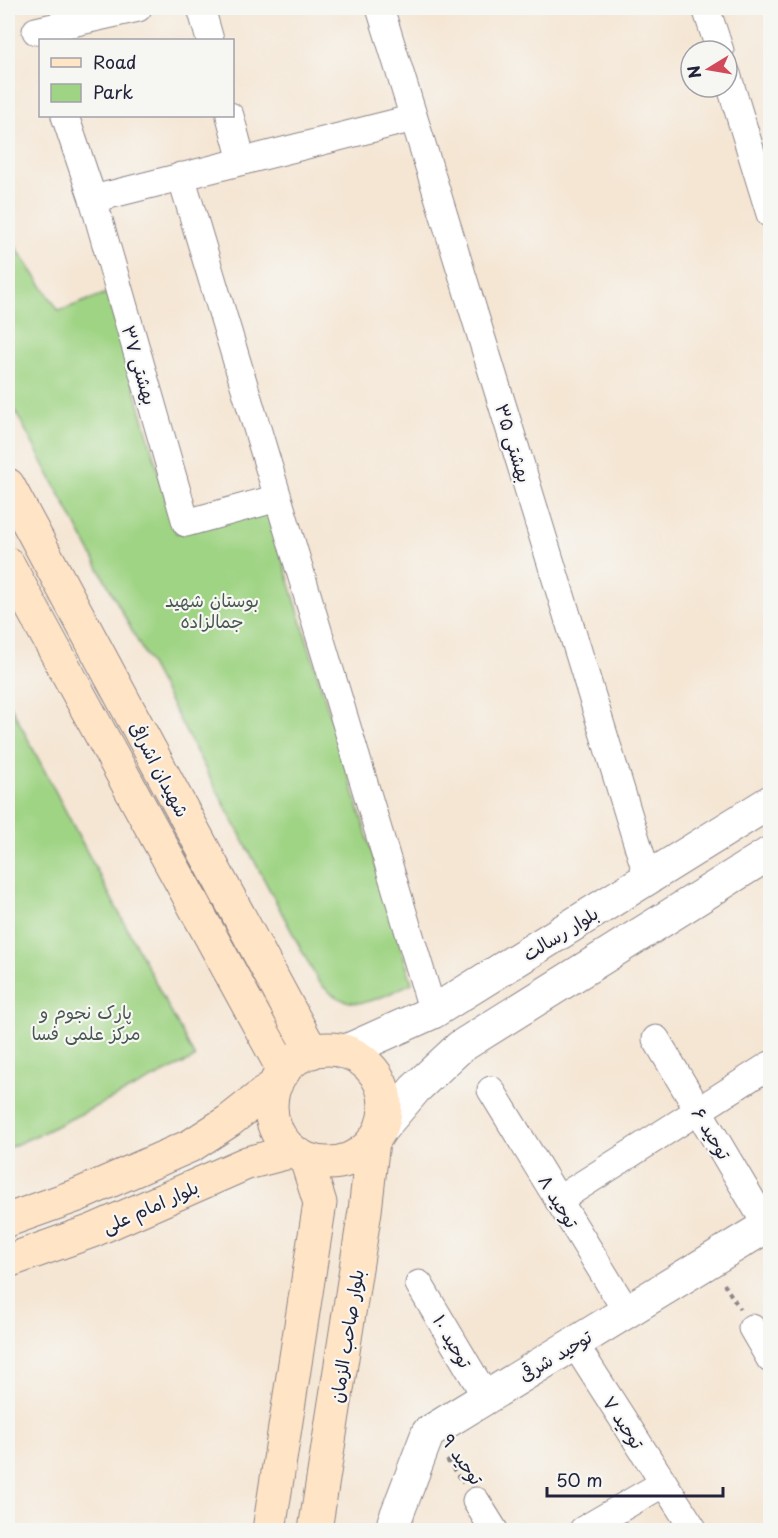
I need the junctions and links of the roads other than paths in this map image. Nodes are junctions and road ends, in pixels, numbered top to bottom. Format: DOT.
graph roads {
  1 [pos="138,8"];
  2 [pos="201,8"];
  3 [pos="380,8"];
  4 [pos="706,8"];
  5 [pos="35,28"];
  6 [pos="210,39"];
  7 [pos="716,39"];
  8 [pos="735,99"];
  9 [pos="65,117"];
  10 [pos="230,117"];
  11 [pos="414,118"];
  12 [pos="242,161"];
  13 [pos="181,176"];
  14 [pos="93,198"];
  15 [pos="771,214"];
  16 [pos="8,485"];
  17 [pos="278,498"];
  18 [pos="8,564"];
  19 [pos="771,802"];
  20 [pos="771,853"];
  21 [pos="648,878"];
  22 [pos="565,930"];
  23 [pos="587,968"];
  24 [pos="433,1012"];
  25 [pos="656,1039"];
  26 [pos="312,1052"];
  27 [pos="344,1052"];
  28 [pos="771,1065"];
  29 [pos="280,1078"];
  30 [pos="491,1090"];
  31 [pos="699,1111"];
  32 [pos="377,1135"];
  33 [pos="299,1155"];
  34 [pos="558,1200"];
  35 [pos="8,1220"];
  36 [pos="769,1225"];
  37 [pos="8,1261"];
  38 [pos="420,1284"];
  39 [pos="627,1312"];
  40 [pos="752,1328"];
  41 [pos="574,1343"];
  42 [pos="771,1359"];
  43 [pos="486,1397"];
  44 [pos="664,1483"];
  45 [pos="476,1501"];
  46 [pos="269,1530"];
  47 [pos="315,1530"];
  48 [pos="395,1530"];
  49 [pos="494,1530"];
  50 [pos="583,1530"];
  51 [pos="694,1530"];
  1 -- 5 [label="street"];
  2 -- 6 [label="street"];
  3 -- 11 [label="street, بهشتی ۳۵"];
  4 -- 7 [label="street"];
  8 -- 15 [label="street"];
  9 -- 14 [label="street, بهشتی ۳۷"];
  10 -- 12 [label="street"];
  11 -- 12 [label="street"];
  11 -- 21 [label="street, بهشتی ۳۵"];
  12 -- 13 [label="street"];
  13 -- 14 [label="street"];
  13 -- 17 [label="street"];
  14 -- 17 [label="street, بهشتی ۳۷"];
  16 -- 26 [label="main road, شهیدان اشرافی"];
  17 -- 24 [label="street"];
  18 -- 29 [label="main road, شهیدان اشرافی"];
  19 -- 21 [label="street, بلوار رسالت"];
  20 -- 23 [label="street"];
  21 -- 22 [label="street, بلوار رسالت"];
  22 -- 23 [label="street"];
  22 -- 24 [label="street, بلوار رسالت"];
  23 -- 32 [label="street"];
  24 -- 27 [label="street, بلوار رسالت"];
  25 -- 31 [label="street, توحید ۶"];
  26 -- 27 [label="main road"];
  26 -- 29 [label="main road"];
  27 -- 32 [label="main road"];
  28 -- 31 [label="street"];
  29 -- 33 [label="main road"];
  29 -- 35 [label="main road"];
  30 -- 34 [label="street, توحید ۸"];
  31 -- 34 [label="street"];
  31 -- 36 [label="street, توحید ۶"];
  32 -- 33 [label="main road"];
  32 -- 47 [label="main road, بلوار صاحب الزمان"];
  33 -- 37 [label="main road, بلوار امام علی"];
  33 -- 46 [label="main road"];
  34 -- 39 [label="street, توحید ۸"];
  36 -- 39 [label="street, توحید شرقی"];
  38 -- 43 [label="street, توحید ۱۰"];
  39 -- 41 [label="street, توحید شرقی"];
  40 -- 42 [label="street"];
  41 -- 43 [label="street, توحید شرقی"];
  41 -- 44 [label="street, توحید ۷"];
  43 -- 48 [label="street, توحید شرقی"];
  44 -- 50 [label="street"];
  44 -- 51 [label="street, توحید ۷"];
  45 -- 49 [label="street"];
}
